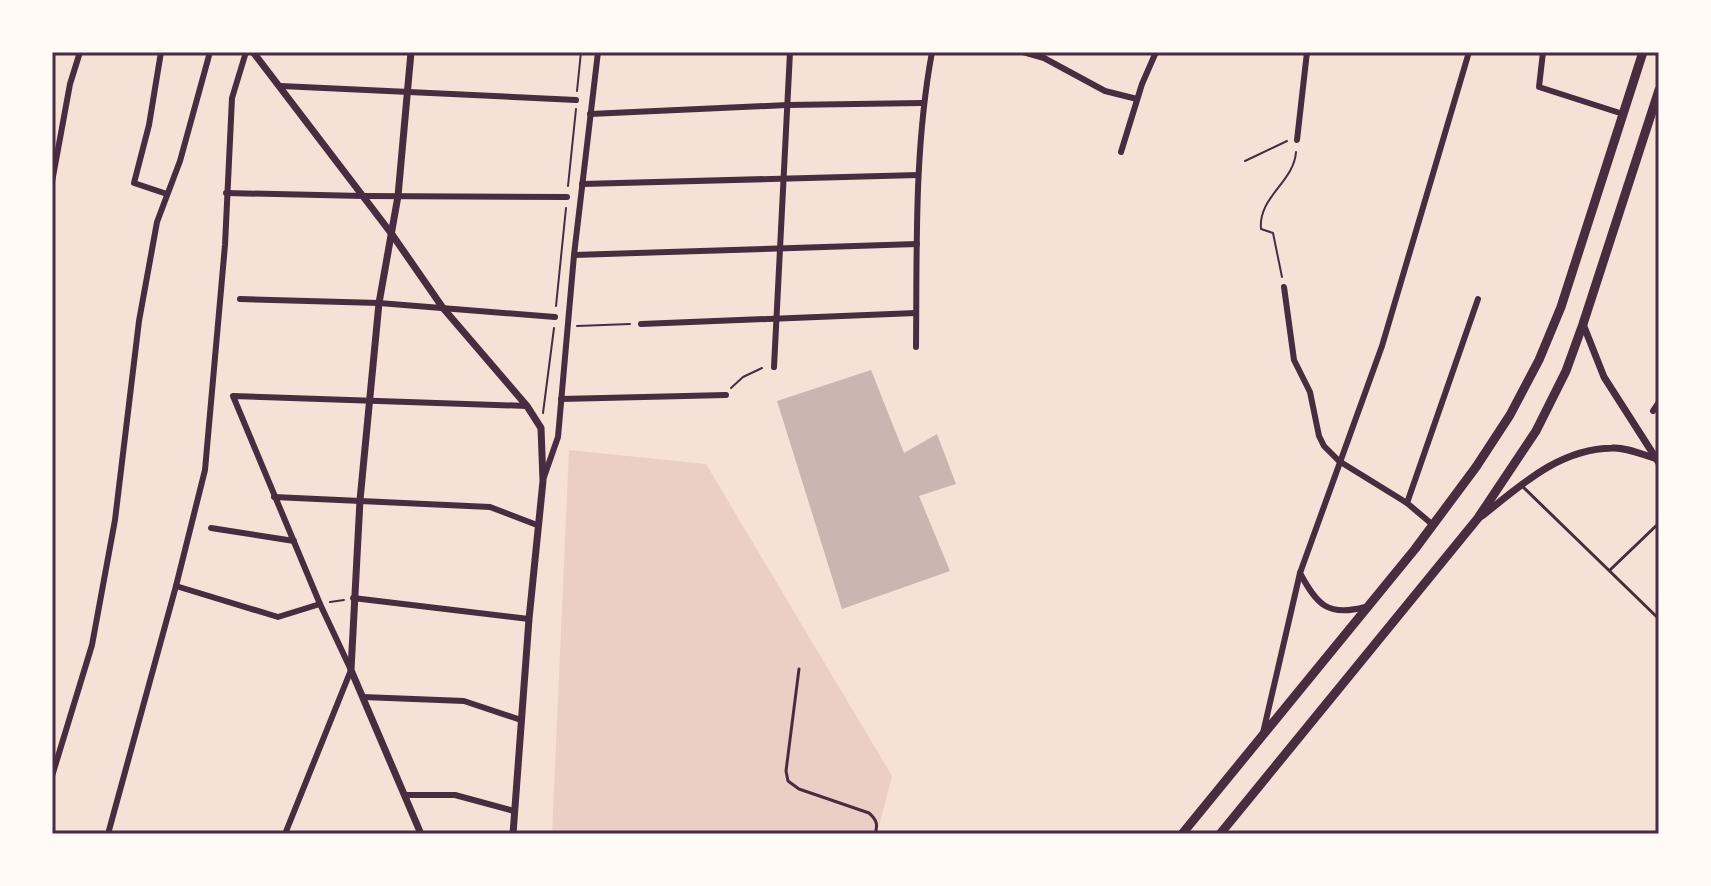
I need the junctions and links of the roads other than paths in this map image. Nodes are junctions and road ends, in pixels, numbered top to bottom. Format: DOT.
graph roads {
  1 [pos="80,52"];
  2 [pos="161,52"];
  3 [pos="210,52"];
  4 [pos="246,52"];
  5 [pos="253,52"];
  6 [pos="411,52"];
  7 [pos="598,52"];
  8 [pos="790,52"];
  9 [pos="932,52"];
  10 [pos="1023,52"];
  11 [pos="1156,52"];
  12 [pos="1307,52"];
  13 [pos="1469,52"];
  14 [pos="1543,52"];
  15 [pos="1643,52"];
  16 [pos="281,86"];
  17 [pos="1659,90"];
  18 [pos="409,91"];
  19 [pos="1137,99"];
  20 [pos="576,100"];
  21 [pos="923,103"];
  22 [pos="787,105"];
  23 [pos="590,114"];
  24 [pos="1623,114"];
  25 [pos="1297,140"];
  26 [pos="1121,152"];
  27 [pos="918,175"];
  28 [pos="783,178"];
  29 [pos="52,182"];
  30 [pos="582,184"];
  31 [pos="226,193"];
  32 [pos="167,194"];
  33 [pos="363,196"];
  34 [pos="398,196"];
  35 [pos="567,197"];
  36 [pos="391,233"];
  37 [pos="917,244"];
  38 [pos="780,249"];
  39 [pos="574,255"];
  40 [pos="1284,287"];
  41 [pos="240,299"];
  42 [pos="1478,299"];
  43 [pos="379,303"];
  44 [pos="443,308"];
  45 [pos="916,313"];
  46 [pos="555,317"];
  47 [pos="777,318"];
  48 [pos="641,324"];
  49 [pos="1583,324"];
  50 [pos="916,347"];
  51 [pos="774,367"];
  52 [pos="726,395"];
  53 [pos="561,399"];
  54 [pos="371,401"];
  55 [pos="1659,402"];
  56 [pos="527,406"];
  57 [pos="1653,411"];
  58 [pos="1656,460"];
  59 [pos="1339,461"];
  60 [pos="543,481"];
  61 [pos="1521,485"];
  62 [pos="274,497"];
  63 [pos="360,500"];
  64 [pos="1407,503"];
  65 [pos="1478,518"];
  66 [pos="1659,523"];
  67 [pos="537,525"];
  68 [pos="1433,525"];
  69 [pos="211,528"];
  70 [pos="294,541"];
  71 [pos="1609,570"];
  72 [pos="1300,573"];
  73 [pos="176,586"];
  74 [pos="353,598"];
  75 [pos="320,604"];
  76 [pos="1370,606"];
  77 [pos="529,619"];
  78 [pos="1659,619"];
  79 [pos="799,669"];
  80 [pos="351,670"];
  81 [pos="363,697"];
  82 [pos="521,720"];
  83 [pos="1263,735"];
  84 [pos="52,776"];
  85 [pos="405,795"];
  86 [pos="514,811"];
  87 [pos="108,834"];
  88 [pos="285,834"];
  89 [pos="421,834"];
  90 [pos="513,834"];
  91 [pos="875,834"];
  92 [pos="1182,834"];
  93 [pos="1220,834"];
  1 -- 29 [label="street"];
  2 -- 32 [label="street"];
  3 -- 32 [label="street"];
  4 -- 31 [label="street"];
  5 -- 16 [label="street"];
  6 -- 18 [label="street"];
  7 -- 23 [label="street"];
  8 -- 22 [label="street"];
  9 -- 21 [label="street"];
  10 -- 19 [label="street"];
  11 -- 19 [label="street"];
  12 -- 25 [label="street"];
  13 -- 59 [label="street"];
  14 -- 24 [label="street"];
  15 -- 24 [label="main road"];
  16 -- 18 [label="street"];
  16 -- 33 [label="street"];
  17 -- 49 [label="main road"];
  18 -- 20 [label="street"];
  18 -- 34 [label="street"];
  19 -- 26 [label="street"];
  21 -- 22 [label="street"];
  21 -- 27 [label="street"];
  22 -- 23 [label="street"];
  22 -- 28 [label="street"];
  23 -- 30 [label="street"];
  24 -- 68 [label="main road"];
  27 -- 28 [label="street"];
  27 -- 37 [label="street"];
  28 -- 30 [label="street"];
  28 -- 38 [label="street"];
  30 -- 39 [label="street"];
  31 -- 33 [label="street"];
  31 -- 73 [label="street"];
  32 -- 84 [label="street"];
  33 -- 34 [label="street"];
  33 -- 36 [label="street"];
  34 -- 35 [label="street"];
  34 -- 36 [label="street"];
  36 -- 43 [label="street"];
  36 -- 44 [label="street"];
  37 -- 38 [label="street"];
  37 -- 45 [label="street"];
  38 -- 39 [label="street"];
  38 -- 47 [label="street"];
  39 -- 53 [label="street"];
  40 -- 59 [label="street"];
  41 -- 43 [label="street"];
  42 -- 64 [label="street"];
  43 -- 44 [label="street"];
  43 -- 54 [label="street"];
  44 -- 46 [label="street"];
  44 -- 56 [label="street"];
  45 -- 47 [label="street"];
  45 -- 50 [label="street"];
  47 -- 48 [label="street"];
  47 -- 51 [label="street"];
  49 -- 58 [label="street"];
  49 -- 65 [label="main road"];
  52 -- 53 [label="street"];
  53 -- 60 [label="street"];
  54 -- 56 [label="street"];
  54 -- 62 [label="street"];
  54 -- 63 [label="street"];
  55 -- 57 [label="street"];
  56 -- 60 [label="street"];
  58 -- 61 [label="street"];
  59 -- 64 [label="street"];
  59 -- 72 [label="street"];
  60 -- 67 [label="street"];
  61 -- 65 [label="street"];
  61 -- 71 [label="lane"];
  62 -- 63 [label="street"];
  62 -- 70 [label="street"];
  63 -- 67 [label="street"];
  63 -- 74 [label="street"];
  64 -- 68 [label="street"];
  65 -- 93 [label="main road"];
  66 -- 71 [label="lane"];
  67 -- 77 [label="street"];
  68 -- 76 [label="main road"];
  69 -- 70 [label="street"];
  70 -- 75 [label="street"];
  71 -- 78 [label="lane"];
  72 -- 76 [label="street"];
  72 -- 83 [label="street"];
  73 -- 75 [label="street"];
  73 -- 87 [label="street"];
  74 -- 77 [label="street"];
  74 -- 80 [label="street"];
  75 -- 80 [label="street"];
  76 -- 83 [label="main road"];
  77 -- 82 [label="street"];
  79 -- 91 [label="lane"];
  80 -- 81 [label="street"];
  80 -- 88 [label="street"];
  81 -- 82 [label="street"];
  81 -- 85 [label="street"];
  82 -- 86 [label="street"];
  83 -- 92 [label="main road"];
  85 -- 86 [label="street"];
  85 -- 89 [label="street"];
  86 -- 90 [label="street"];
}
